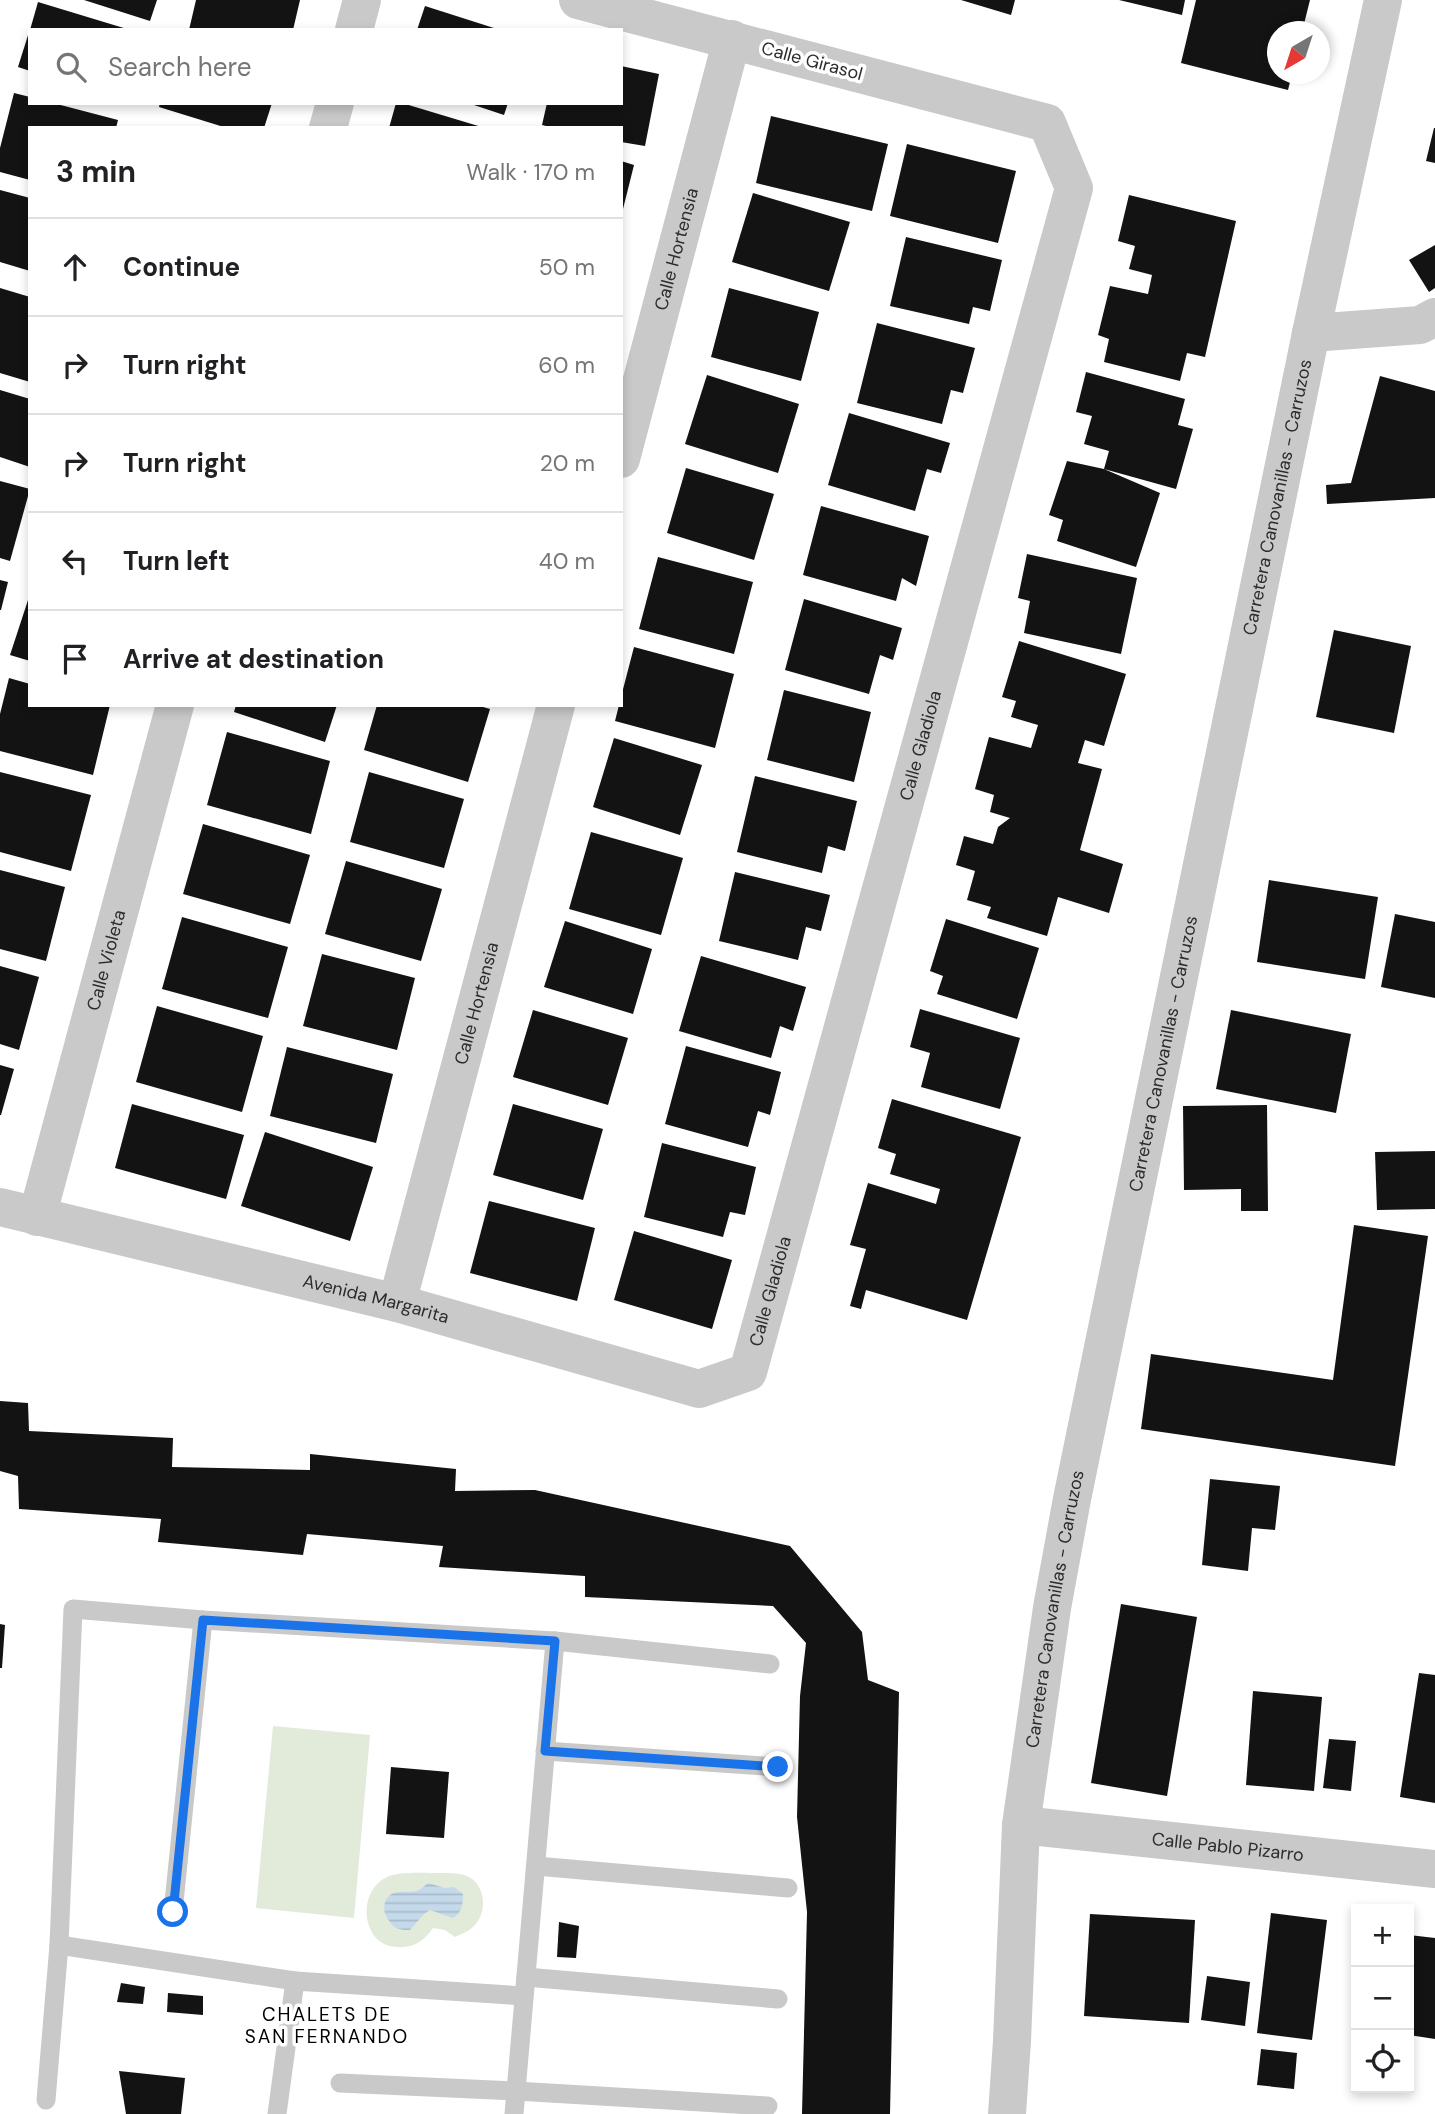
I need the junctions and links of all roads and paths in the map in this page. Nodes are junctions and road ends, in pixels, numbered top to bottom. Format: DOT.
graph roads {
  1 [pos="362,0"];
  2 [pos="578,0"];
  3 [pos="1383,0"];
  4 [pos="355,28"];
  5 [pos="732,39"];
  6 [pos="334,105"];
  7 [pos="1047,123"];
  8 [pos="329,126"];
  9 [pos="1435,317"];
  10 [pos="1311,332"];
  11 [pos="623,451"];
  12 [pos="174,707"];
  13 [pos="555,707"];
  14 [pos="0,1207"];
  15 [pos="37,1216"];
  16 [pos="397,1303"];
  17 [pos="748,1372"];
  18 [pos="203,1620"];
  19 [pos="555,1641"];
  20 [pos="770,1664"];
  21 [pos="545,1751"];
  22 [pos="778,1767"];
  23 [pos="1021,1825"];
  24 [pos="536,1866"];
  25 [pos="1435,1869"];
  26 [pos="788,1888"];
  27 [pos="173,1912"];
  28 [pos="59,1945"];
  29 [pos="295,1981"];
  30 [pos="525,1986"];
  31 [pos="778,1999"];
  32 [pos="340,2083"];
  33 [pos="516,2091"];
  34 [pos="46,2099"];
  35 [pos="768,2106"];
  36 [pos="277,2114"];
  37 [pos="514,2114"];
  38 [pos="1007,2114"];
  1 -- 4 [label="street"];
  2 -- 5 [label="street, Calle Girasol"];
  3 -- 10 [label="street, Carretera Canovanillas - Carruzos"];
  5 -- 7 [label="street, Calle Girasol"];
  5 -- 11 [label="street, Calle Hortensia"];
  6 -- 8 [label="street"];
  7 -- 17 [label="street, Calle Gladiola"];
  9 -- 10 [label="street"];
  10 -- 23 [label="street, Carretera Canovanillas - Carruzos"];
  12 -- 15 [label="street, Calle Violeta"];
  13 -- 16 [label="street, Calle Hortensia"];
  14 -- 15 [label="street, Avenida Margarita"];
  15 -- 16 [label="street, Avenida Margarita"];
  16 -- 17 [label="street, Avenida Margarita"];
  18 -- 19 [label="lane"];
  18 -- 27 [label="lane"];
  18 -- 28 [label="lane"];
  19 -- 20 [label="lane"];
  19 -- 21 [label="lane"];
  21 -- 22 [label="lane"];
  21 -- 24 [label="lane"];
  23 -- 25 [label="street, Calle Pablo Pizarro"];
  23 -- 38 [label="street, Carretera Canovanillas - Carruzos"];
  24 -- 26 [label="lane"];
  24 -- 30 [label="lane"];
  28 -- 29 [label="lane"];
  28 -- 34 [label="lane"];
  29 -- 30 [label="lane"];
  29 -- 36 [label="lane"];
  30 -- 31 [label="lane"];
  30 -- 33 [label="lane"];
  32 -- 33 [label="lane"];
  33 -- 35 [label="lane"];
  33 -- 37 [label="lane"];
}
